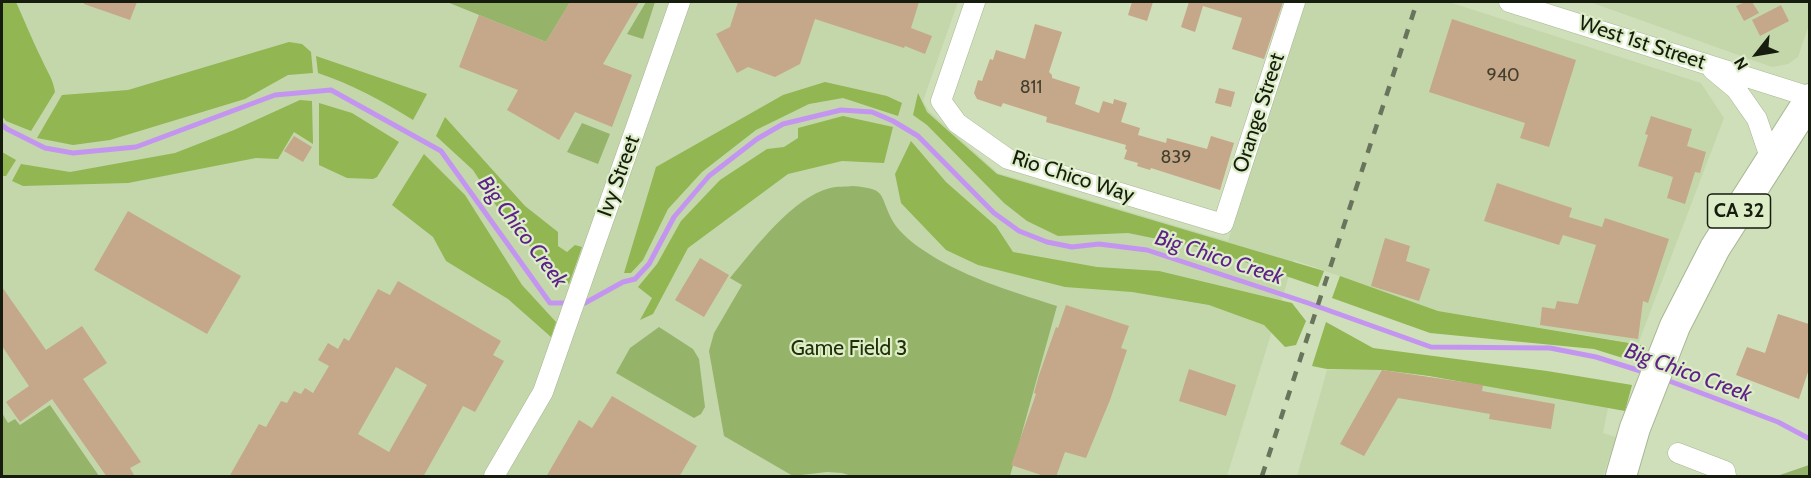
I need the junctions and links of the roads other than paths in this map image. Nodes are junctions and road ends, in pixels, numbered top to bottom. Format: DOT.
graph roads {
  1 [pos="680,2"];
  2 [pos="975,2"];
  3 [pos="1295,2"];
  4 [pos="1509,2"];
  5 [pos="1553,8"];
  6 [pos="1703,63"];
  7 [pos="1809,98"];
  8 [pos="1771,160"];
  9 [pos="1223,224"];
  10 [pos="1678,453"];
  11 [pos="494,477"];
  12 [pos="1621,477"];
  13 [pos="1726,477"];
  1 -- 11 [label="street, Ivy Street"];
  2 -- 9 [label="street, Rio Chico Way"];
  3 -- 9 [label="street, Orange Street"];
  4 -- 5 [label="street, West 1st Street"];
  5 -- 6 [label="street, West 1st Street"];
  6 -- 7 [label="street, West 1st Street"];
  6 -- 8 [label="street"];
  7 -- 8 [label="main road, CA 32"];
  8 -- 12 [label="main road, CA 32"];
  10 -- 13 [label="street"];
}
